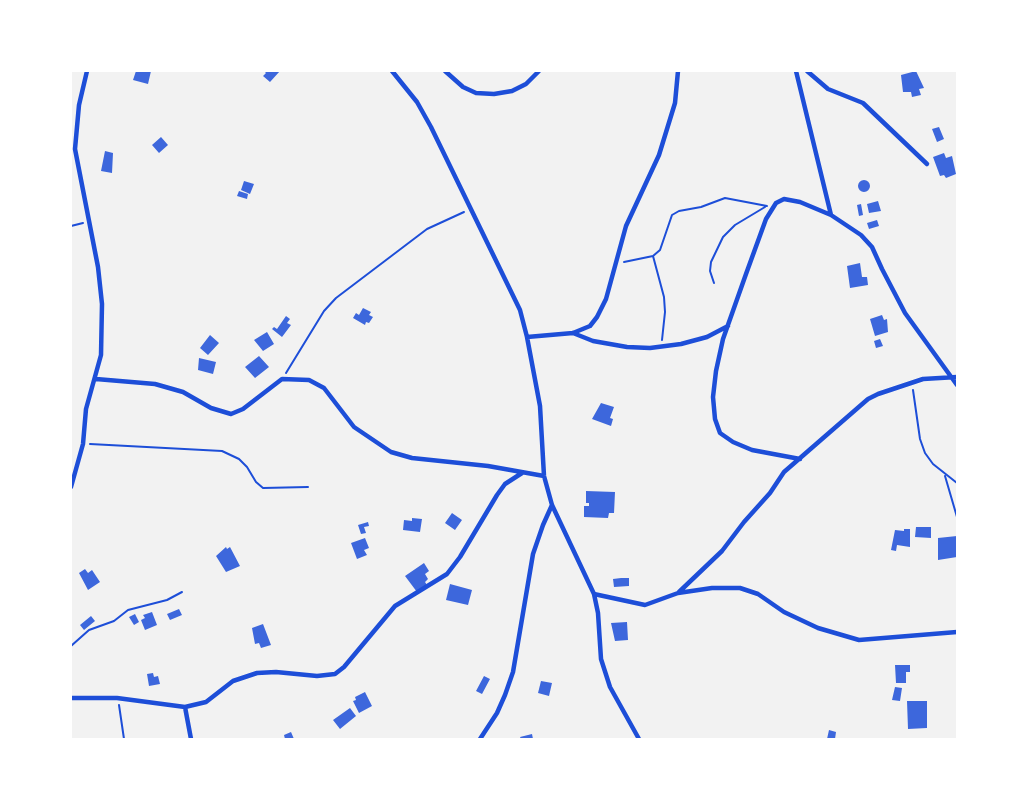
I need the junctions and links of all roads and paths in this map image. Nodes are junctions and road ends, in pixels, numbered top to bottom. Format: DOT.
graph roads {
  1 [pos="87,71"];
  2 [pos="392,71"];
  3 [pos="445,71"];
  4 [pos="539,71"];
  5 [pos="678,71"];
  6 [pos="796,71"];
  7 [pos="808,71"];
  8 [pos="71,103"];
  9 [pos="78,105"];
  10 [pos="927,164"];
  11 [pos="776,203"];
  12 [pos="766,206"];
  13 [pos="470,209"];
  14 [pos="831,215"];
  15 [pos="88,222"];
  16 [pos="71,226"];
  17 [pos="653,256"];
  18 [pos="617,264"];
  19 [pos="714,283"];
  20 [pos="728,326"];
  21 [pos="573,333"];
  22 [pos="527,337"];
  23 [pos="660,347"];
  24 [pos="955,377"];
  25 [pos="96,379"];
  26 [pos="282,379"];
  27 [pos="912,383"];
  28 [pos="957,385"];
  29 [pos="83,444"];
  30 [pos="800,459"];
  31 [pos="522,473"];
  32 [pos="945,474"];
  33 [pos="544,476"];
  34 [pos="957,483"];
  35 [pos="71,486"];
  36 [pos="308,487"];
  37 [pos="552,504"];
  38 [pos="957,517"];
  39 [pos="182,592"];
  40 [pos="678,593"];
  41 [pos="594,594"];
  42 [pos="957,632"];
  43 [pos="71,646"];
  44 [pos="71,698"];
  45 [pos="117,698"];
  46 [pos="185,707"];
  47 [pos="124,739"];
  48 [pos="191,739"];
  49 [pos="480,739"];
  50 [pos="639,739"];
  1 -- 9 [label="street"];
  2 -- 13 [label="street"];
  3 -- 4 [label="street"];
  5 -- 18 [label="street"];
  6 -- 14 [label="street"];
  7 -- 10 [label="street"];
  8 -- 9 [label="street"];
  9 -- 15 [label="street"];
  11 -- 12 [label="path"];
  11 -- 14 [label="street"];
  11 -- 20 [label="street"];
  12 -- 17 [label="path"];
  12 -- 19 [label="path"];
  13 -- 22 [label="street"];
  13 -- 26 [label="path"];
  14 -- 24 [label="street"];
  15 -- 16 [label="path"];
  15 -- 25 [label="street"];
  17 -- 18 [label="path"];
  17 -- 23 [label="path"];
  18 -- 21 [label="street"];
  20 -- 23 [label="street"];
  20 -- 30 [label="street"];
  21 -- 22 [label="street"];
  21 -- 23 [label="street"];
  22 -- 33 [label="street"];
  24 -- 27 [label="street"];
  24 -- 28 [label="street"];
  25 -- 26 [label="street"];
  25 -- 29 [label="street"];
  26 -- 31 [label="street"];
  27 -- 30 [label="street"];
  27 -- 32 [label="path"];
  29 -- 35 [label="street"];
  29 -- 36 [label="path"];
  30 -- 40 [label="street"];
  31 -- 33 [label="street"];
  31 -- 46 [label="street"];
  32 -- 34 [label="path"];
  32 -- 38 [label="path"];
  33 -- 37 [label="street"];
  37 -- 41 [label="street"];
  37 -- 49 [label="street"];
  39 -- 43 [label="path"];
  40 -- 41 [label="street"];
  40 -- 42 [label="street"];
  41 -- 50 [label="street"];
  44 -- 45 [label="street"];
  45 -- 46 [label="street"];
  45 -- 47 [label="path"];
  46 -- 48 [label="street"];
}
